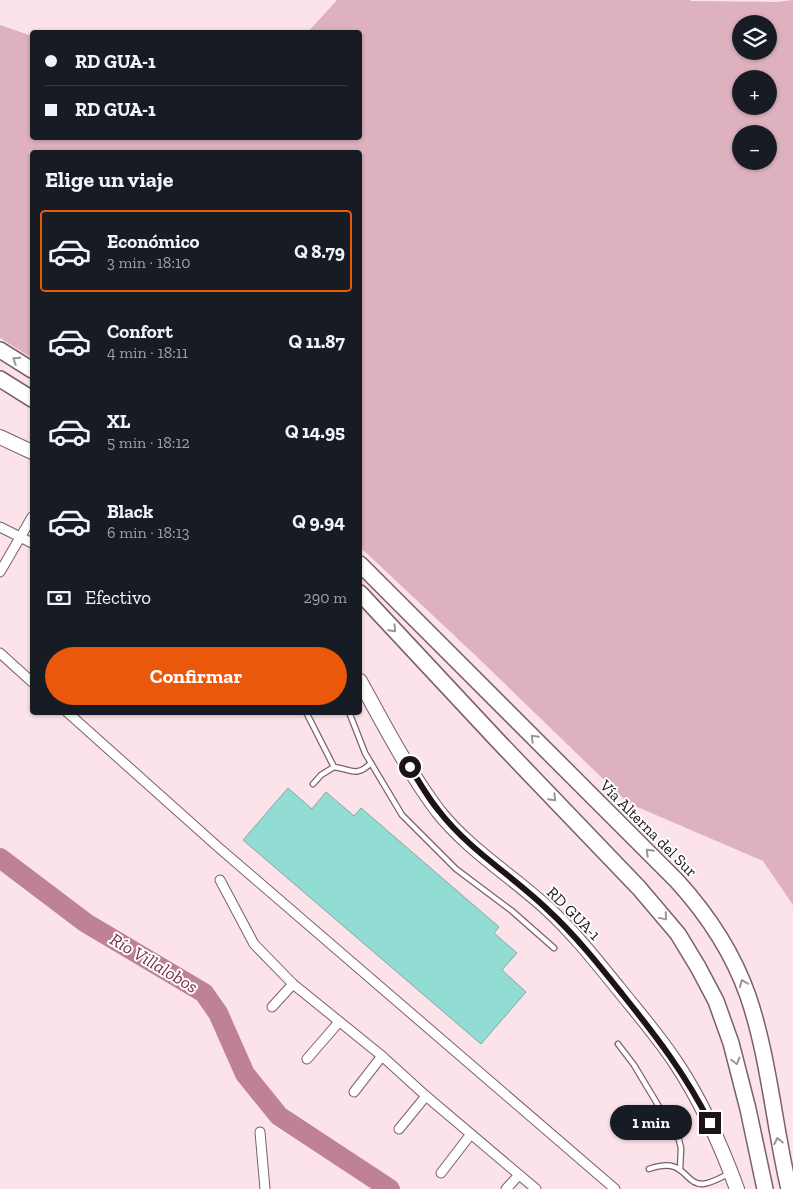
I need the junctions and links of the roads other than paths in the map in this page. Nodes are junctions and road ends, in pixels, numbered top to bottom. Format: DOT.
graph roads {
  1 [pos="0,350"];
  2 [pos="30,369"];
  3 [pos="0,379"];
  4 [pos="30,398"];
  5 [pos="0,437"];
  6 [pos="30,451"];
  7 [pos="30,521"];
  8 [pos="0,527"];
  9 [pos="21,537"];
  10 [pos="30,542"];
  11 [pos="362,566"];
  12 [pos="0,572"];
  13 [pos="362,595"];
  14 [pos="0,653"];
  15 [pos="30,680"];
  16 [pos="362,685"];
  17 [pos="70,715"];
  18 [pos="308,715"];
  19 [pos="350,715"];
  20 [pos="371,763"];
  21 [pos="334,767"];
  22 [pos="313,784"];
  23 [pos="220,880"];
  24 [pos="554,948"];
  25 [pos="293,984"];
  26 [pos="272,1007"];
  27 [pos="338,1022"];
  28 [pos="618,1044"];
  29 [pos="382,1056"];
  30 [pos="307,1059"];
  31 [pos="354,1092"];
  32 [pos="426,1096"];
  33 [pos="399,1129"];
  34 [pos="260,1132"];
  35 [pos="471,1134"];
  36 [pos="649,1169"];
  37 [pos="680,1170"];
  38 [pos="441,1173"];
  39 [pos="731,1173"];
  40 [pos="519,1175"];
  41 [pos="265,1189"];
  42 [pos="506,1189"];
  43 [pos="536,1189"];
  44 [pos="615,1189"];
  45 [pos="737,1189"];
  46 [pos="765,1189"];
  47 [pos="789,1189"];
  2 -- 1 [label="highway, one-way"];
  3 -- 4 [label="highway"];
  5 -- 6 [label="main road"];
  7 -- 9 [label="street"];
  8 -- 9 [label="street"];
  9 -- 10 [label="street"];
  9 -- 12 [label="street"];
  47 -- 11 [label="highway, Vía Alterna del Sur, one-way"];
  13 -- 46 [label="highway, one-way"];
  14 -- 15 [label="street"];
  16 -- 39 [label="main road, RD GUA-1"];
  17 -- 44 [label="street"];
  18 -- 21 [label="lane"];
  19 -- 20 [label="lane"];
  20 -- 21 [label="lane"];
  20 -- 24 [label="lane"];
  21 -- 22 [label="lane"];
  23 -- 25 [label="street"];
  25 -- 26 [label="street"];
  25 -- 27 [label="street"];
  27 -- 29 [label="street"];
  27 -- 30 [label="street"];
  28 -- 37 [label="lane"];
  29 -- 31 [label="street"];
  29 -- 32 [label="street"];
  32 -- 33 [label="street"];
  32 -- 35 [label="street"];
  34 -- 41 [label="street"];
  35 -- 38 [label="street"];
  35 -- 40 [label="street"];
  36 -- 37 [label="lane"];
  37 -- 39 [label="lane"];
  39 -- 45 [label="main road, RD GUA-1"];
  40 -- 42 [label="street"];
  40 -- 43 [label="street"];
}
